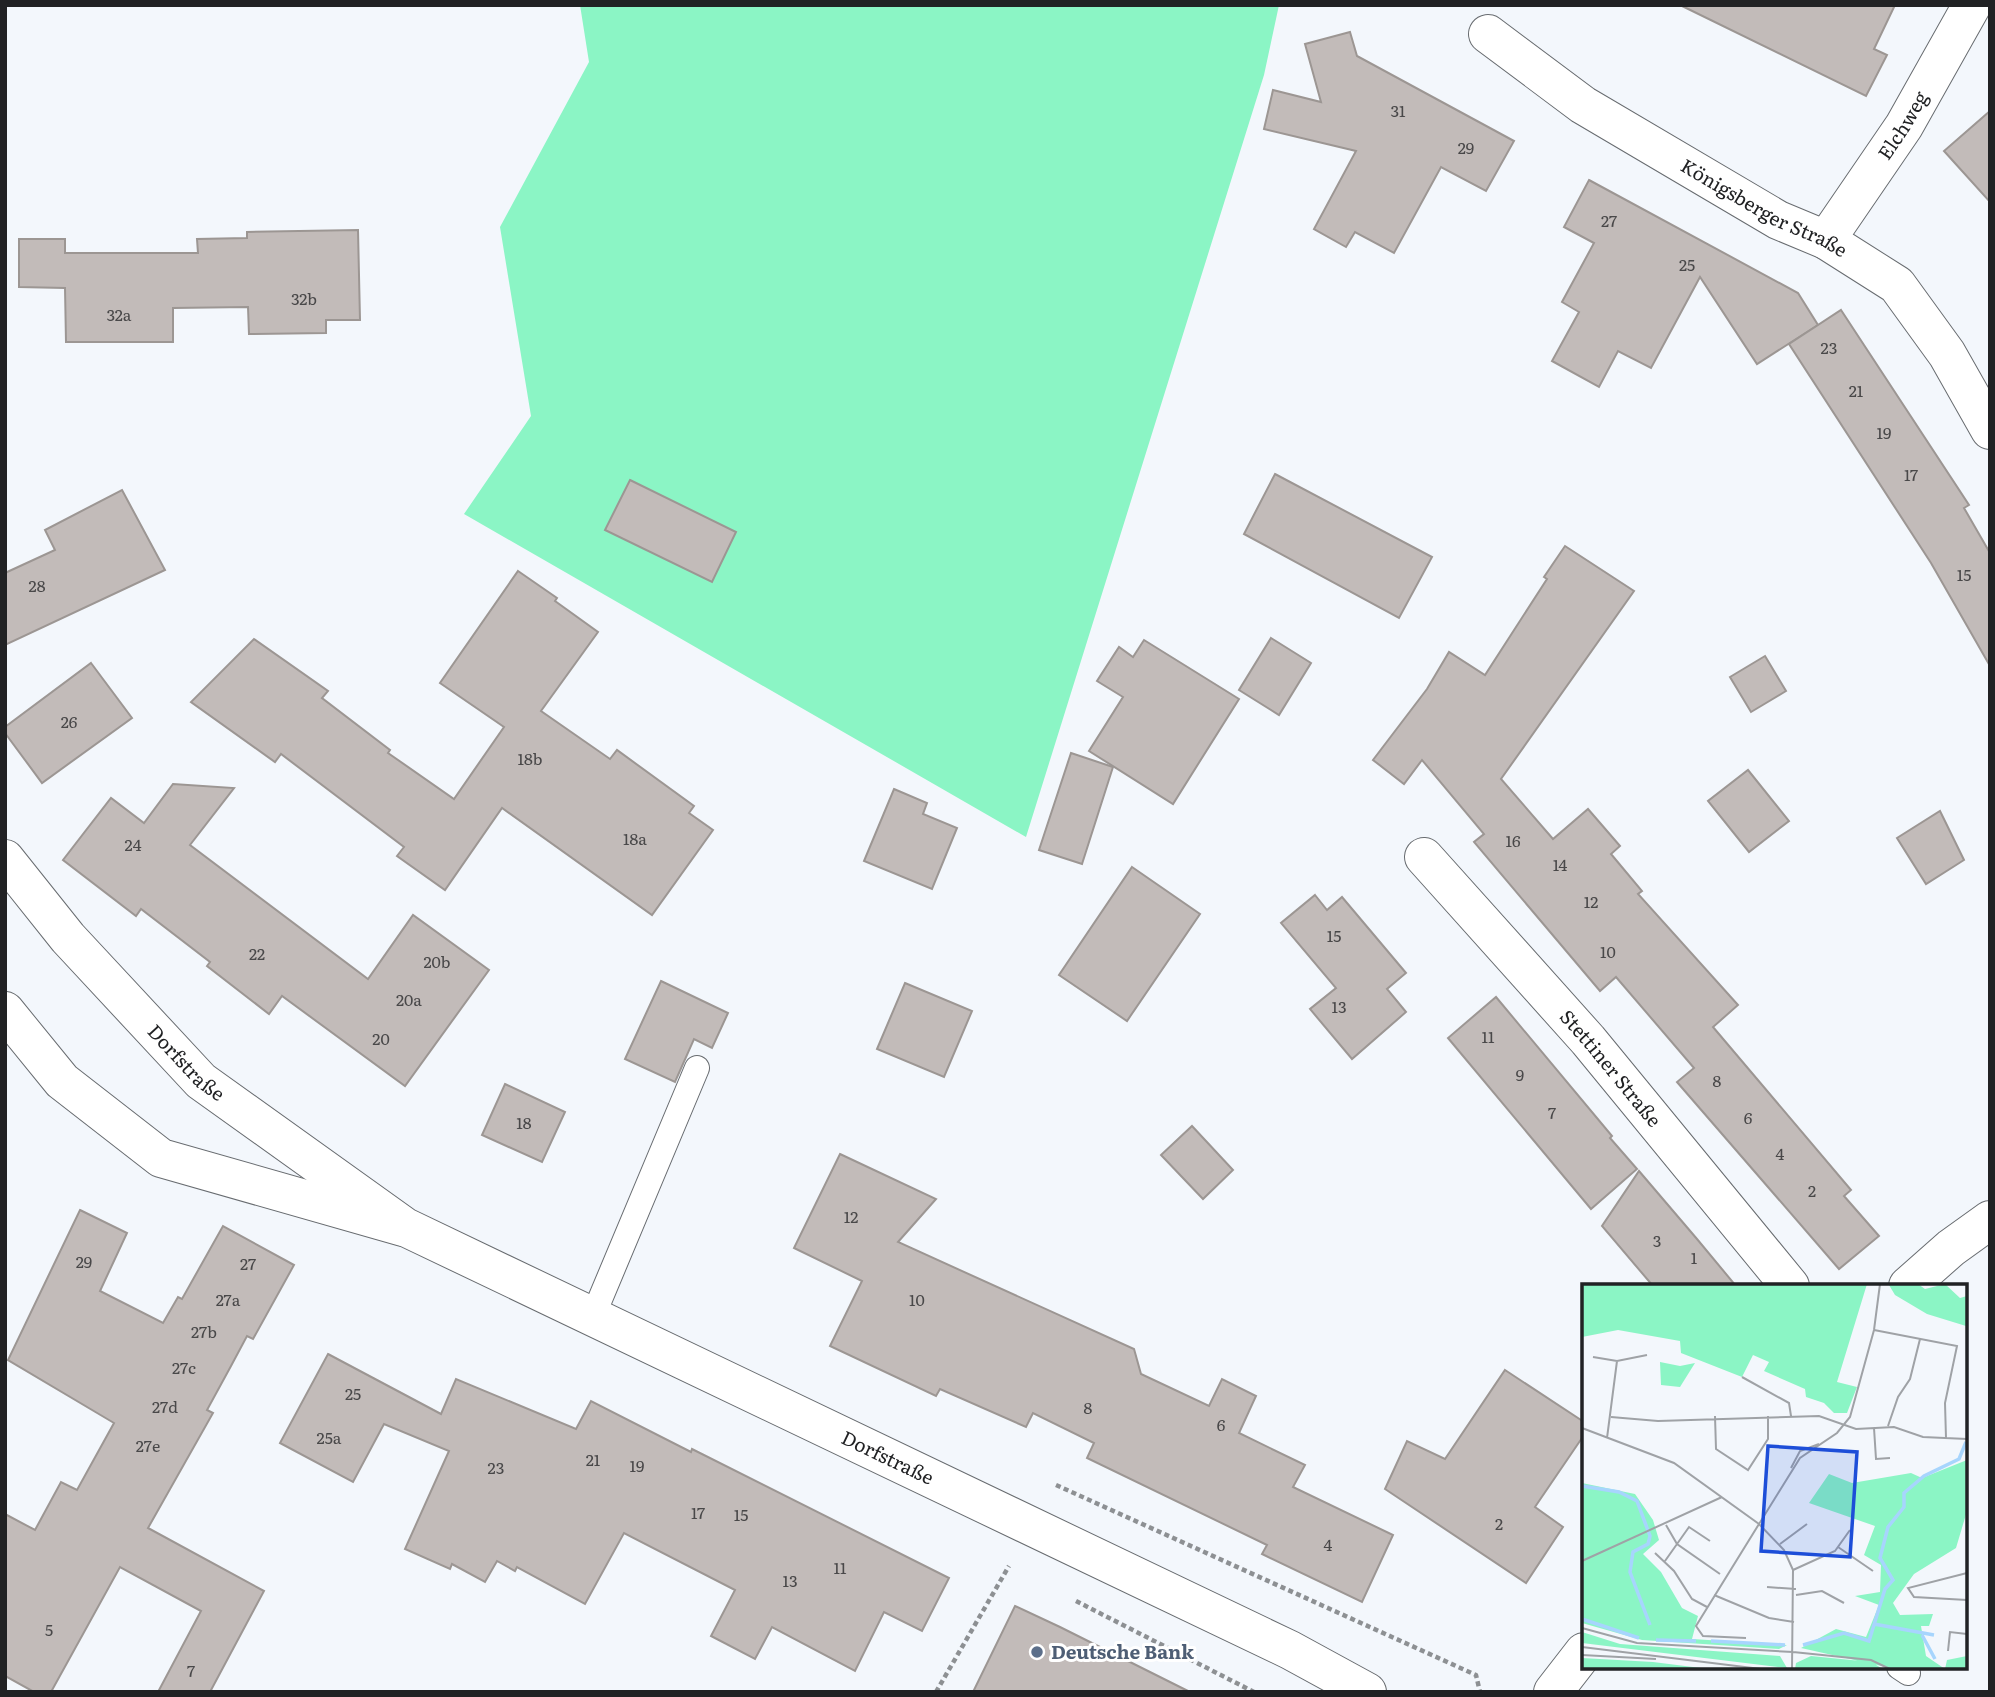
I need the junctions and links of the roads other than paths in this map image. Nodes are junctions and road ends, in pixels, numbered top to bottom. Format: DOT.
graph roads {
  1 [pos="1972,5"];
  2 [pos="1488,34"];
  3 [pos="1826,240"];
  4 [pos="1990,430"];
  5 [pos="1424,857"];
  6 [pos="5,859"];
  7 [pos="5,1011"];
  8 [pos="697,1068"];
  9 [pos="1990,1220"];
  10 [pos="405,1227"];
  11 [pos="1788,1284"];
  12 [pos="1910,1284"];
  13 [pos="593,1316"];
  14 [pos="1582,1655"];
  15 [pos="1367,1692"];
  16 [pos="1553,1692"];
  1 -- 3 [label="street, Elchweg"];
  2 -- 3 [label="street, Königsberger Straße"];
  3 -- 4 [label="street, Königsberger Straße"];
  5 -- 11 [label="street, Stettiner Straße"];
  6 -- 10 [label="street, Dorfstraße"];
  7 -- 10 [label="street, Dorfstraße"];
  8 -- 13 [label="lane"];
  9 -- 12 [label="street"];
  10 -- 13 [label="street, Dorfstraße"];
  13 -- 15 [label="street, Dorfstraße"];
  14 -- 16 [label="street"];
}
